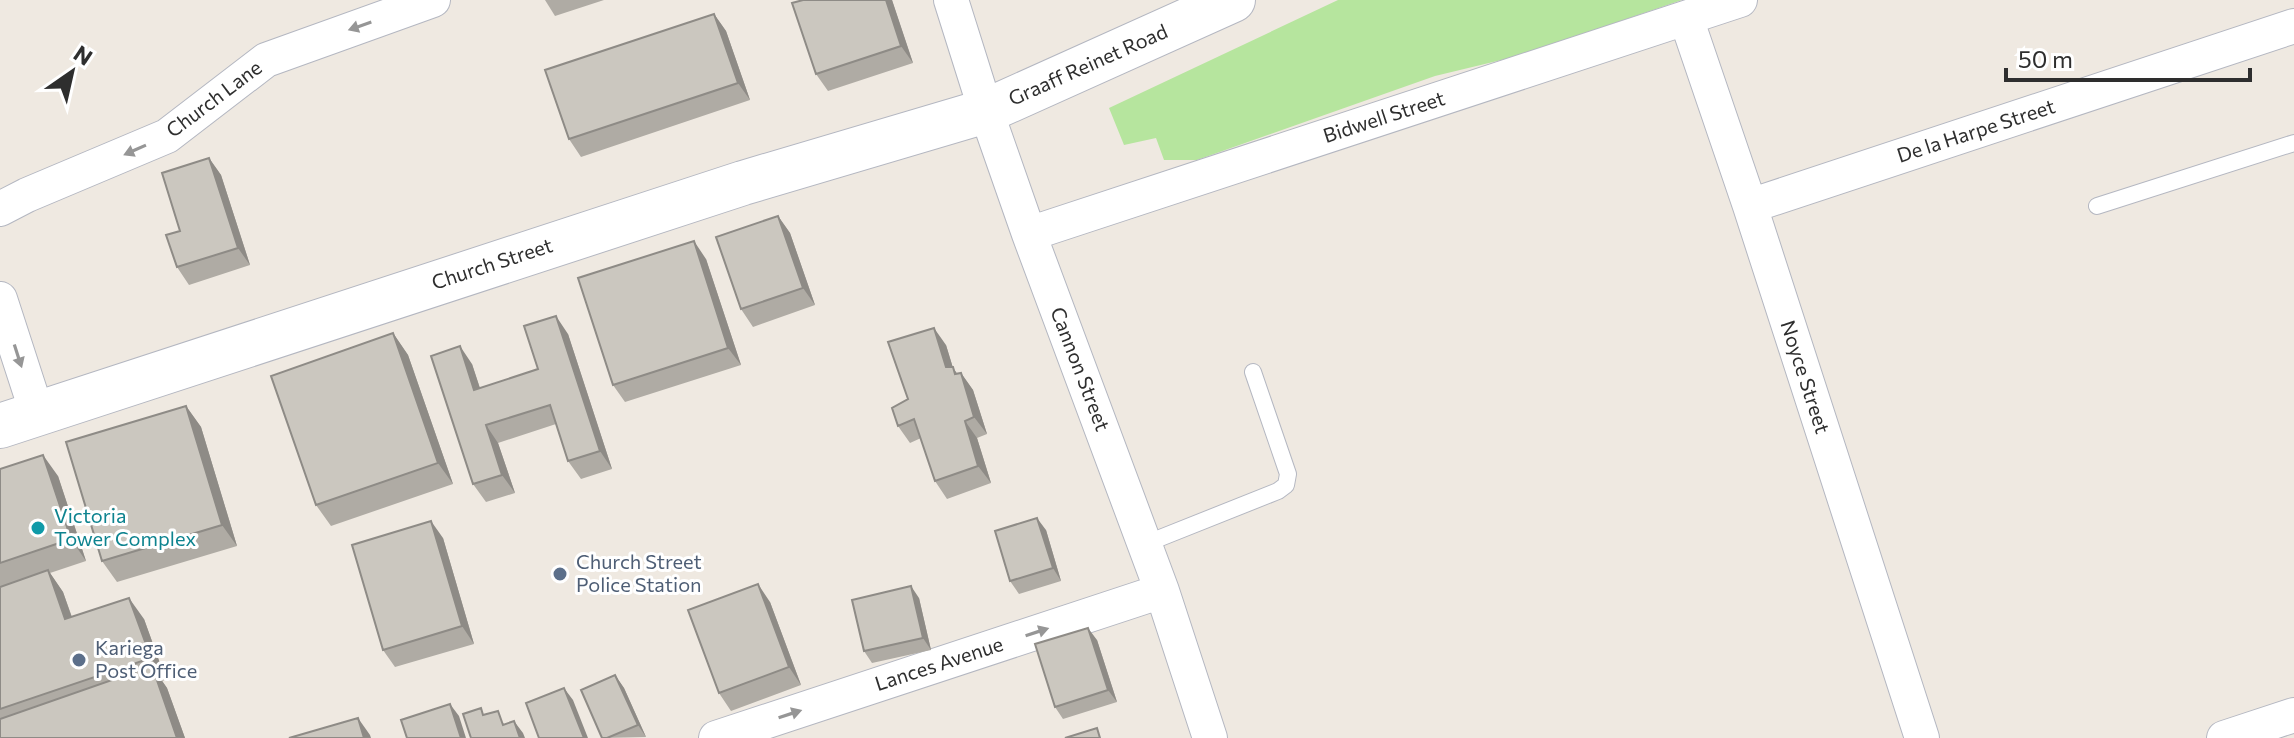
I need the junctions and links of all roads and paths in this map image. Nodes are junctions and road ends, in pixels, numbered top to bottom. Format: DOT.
graph roads {
  1 [pos="433,0"];
  2 [pos="951,0"];
  3 [pos="1233,0"];
  4 [pos="1740,0"];
  5 [pos="1686,18"];
  6 [pos="2294,26"];
  7 [pos="986,111"];
  8 [pos="2294,143"];
  9 [pos="1750,206"];
  10 [pos="2097,206"];
  11 [pos="0,209"];
  12 [pos="1029,234"];
  13 [pos="0,299"];
  14 [pos="1253,372"];
  15 [pos="18,419"];
  16 [pos="1145,544"];
  17 [pos="1162,591"];
  18 [pos="2294,715"];
  19 [pos="716,738"];
  20 [pos="1210,738"];
  21 [pos="1922,738"];
  22 [pos="2224,738"];
  1 -- 11 [label="street, Church Lane, one-way"];
  2 -- 7 [label="street, Cannon Street"];
  3 -- 7 [label="main road, Graaff Reinet Road"];
  4 -- 5 [label="street, Bidwell Street"];
  5 -- 9 [label="street, Noyce Street"];
  5 -- 12 [label="street, Bidwell Street"];
  6 -- 9 [label="street, De la Harpe Street"];
  7 -- 12 [label="street, Cannon Street"];
  7 -- 15 [label="main road, Church Street"];
  8 -- 10 [label="lane"];
  9 -- 21 [label="street, Noyce Street"];
  12 -- 16 [label="street, Cannon Street"];
  13 -- 15 [label="street, one-way"];
  14 -- 16 [label="lane"];
  16 -- 17 [label="street, Cannon Street"];
  19 -- 17 [label="street, Lances Avenue, one-way"];
  17 -- 20 [label="street, Cannon Street"];
  18 -- 22 [label="street"];
}
